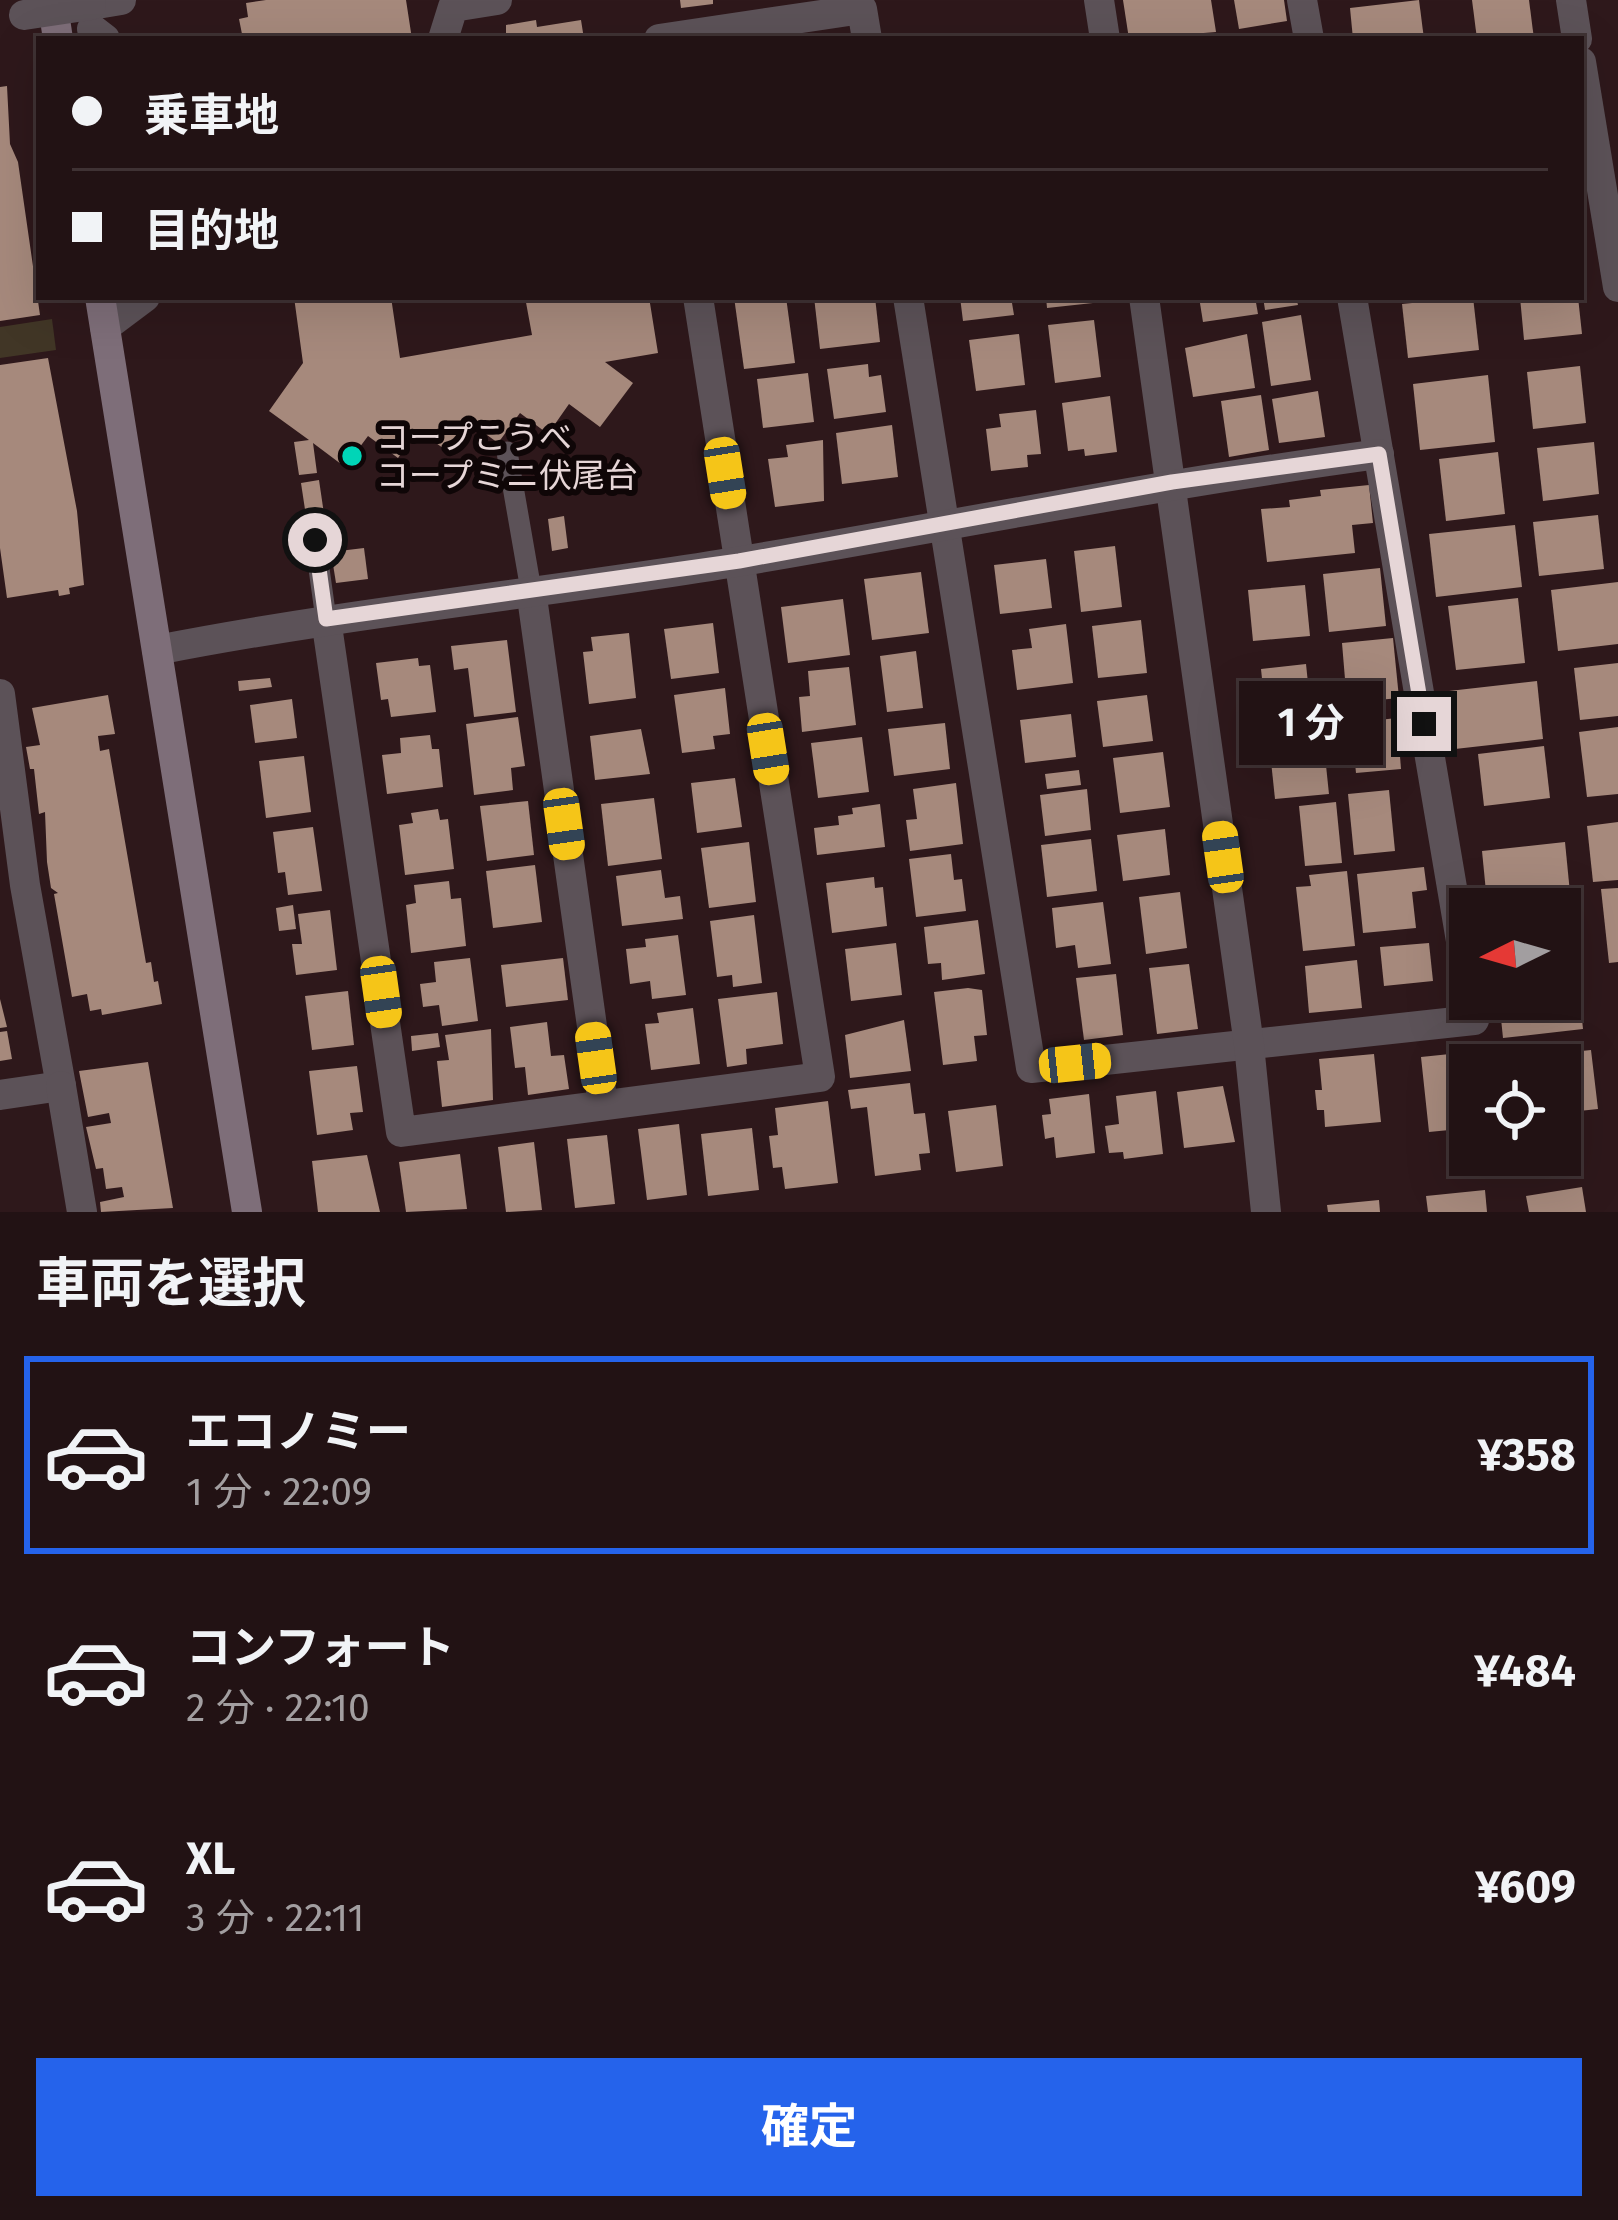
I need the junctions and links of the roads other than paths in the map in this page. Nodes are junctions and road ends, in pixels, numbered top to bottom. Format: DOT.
graph roads {
  1 [pos="52,0"];
  2 [pos="497,0"];
  3 [pos="1099,0"];
  4 [pos="1303,0"];
  5 [pos="1571,0"];
  6 [pos="12,17"];
  7 [pos="102,18"];
  8 [pos="58,36"];
  9 [pos="444,36"];
  10 [pos="679,36"];
  11 [pos="866,36"];
  12 [pos="1105,36"];
  13 [pos="1309,36"];
  14 [pos="1577,36"];
  15 [pos="1584,80"];
  16 [pos="1618,286"];
  17 [pos="137,300"];
  18 [pos="698,300"];
  19 [pos="908,300"];
  20 [pos="1144,300"];
  21 [pos="1353,300"];
  22 [pos="102,312"];
  23 [pos="507,452"];
  24 [pos="1379,454"];
  25 [pos="1172,482"];
  26 [pos="944,524"];
  27 [pos="315,540"];
  28 [pos="739,561"];
  29 [pos="531,590"];
  30 [pos="326,619"];
  31 [pos="157,650"];
  32 [pos="0,694"];
  33 [pos="1452,888"];
  34 [pos="1465,1020"];
  35 [pos="1249,1045"];
  36 [pos="61,1086"];
  37 [pos="0,1095"];
  38 [pos="603,1105"];
  39 [pos="82,1212"];
  40 [pos="247,1212"];
  41 [pos="1267,1212"];
  1 -- 8 [label="street"];
  2 -- 9 [label="street"];
  3 -- 12 [label="street"];
  4 -- 13 [label="street"];
  5 -- 14 [label="street"];
  6 -- 7 [label="street, bridge"];
  10 -- 11 [label="street"];
  15 -- 16 [label="street"];
  17 -- 22 [label="street"];
  18 -- 28 [label="street"];
  19 -- 26 [label="street"];
  20 -- 25 [label="street"];
  21 -- 24 [label="street"];
  22 -- 31 [label="street"];
  23 -- 29 [label="lane"];
  24 -- 25 [label="street"];
  24 -- 33 [label="street"];
  25 -- 26 [label="street"];
  25 -- 35 [label="street"];
  26 -- 28 [label="street"];
  26 -- 35 [label="street"];
  27 -- 30 [label="lane"];
  28 -- 29 [label="street"];
  28 -- 38 [label="street"];
  29 -- 30 [label="street"];
  29 -- 38 [label="street"];
  30 -- 31 [label="street"];
  30 -- 38 [label="street"];
  31 -- 40 [label="street"];
  32 -- 36 [label="street"];
  34 -- 35 [label="street"];
  35 -- 41 [label="street"];
  36 -- 37 [label="street"];
  36 -- 39 [label="street"];
}
